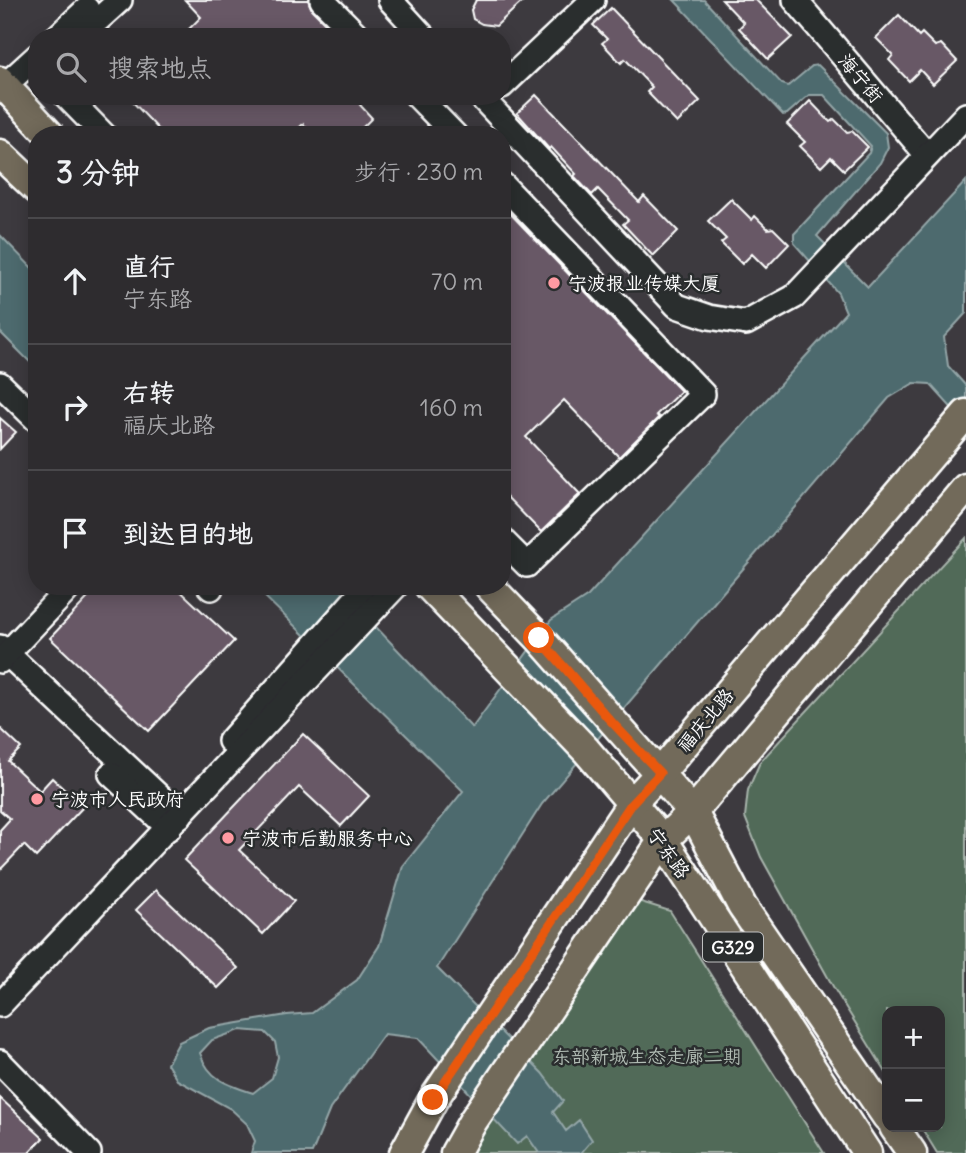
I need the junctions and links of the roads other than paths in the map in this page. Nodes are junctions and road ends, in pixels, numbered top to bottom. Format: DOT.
graph roads {
  1 [pos="97,0"];
  2 [pos="120,0"];
  3 [pos="135,0"];
  4 [pos="322,0"];
  5 [pos="390,0"];
  6 [pos="593,0"];
  7 [pos="795,0"];
  8 [pos="67,28"];
  9 [pos="89,28"];
  10 [pos="105,28"];
  11 [pos="350,28"];
  12 [pos="416,28"];
  13 [pos="28,65"];
  14 [pos="511,77"];
  15 [pos="28,79"];
  16 [pos="6,88"];
  17 [pos="75,105"];
  18 [pos="428,105"];
  19 [pos="491,105"];
  20 [pos="966,115"];
  21 [pos="42,126"];
  22 [pos="95,126"];
  23 [pos="452,126"];
  24 [pos="511,126"];
  25 [pos="511,126"];
  26 [pos="0,155"];
  27 [pos="927,155"];
  28 [pos="28,181"];
  29 [pos="511,193"];
  30 [pos="0,384"];
  31 [pos="28,411"];
  32 [pos="966,414"];
  33 [pos="966,488"];
  34 [pos="511,549"];
  35 [pos="62,595"];
  36 [pos="360,595"];
  37 [pos="387,595"];
  38 [pos="438,595"];
  39 [pos="498,595"];
  40 [pos="2,658"];
  41 [pos="660,773"];
  42 [pos="631,804"];
  43 [pos="693,812"];
  44 [pos="170,818"];
  45 [pos="663,840"];
  46 [pos="0,985"];
  47 [pos="0,1005"];
  48 [pos="0,1062"];
  49 [pos="882,1110"];
  50 [pos="897,1132"];
  51 [pos="89,1153"];
  52 [pos="404,1153"];
  53 [pos="455,1153"];
  54 [pos="867,1153"];
  55 [pos="912,1153"];
  1 -- 8 [label="street"];
  2 -- 9 [label="street"];
  3 -- 10 [label="street"];
  4 -- 11 [label="street"];
  5 -- 12 [label="street"];
  6 -- 14 [label="street"];
  7 -- 27 [label="street, 海宁街"];
  13 -- 16 [label="street"];
  15 -- 16 [label="street"];
  16 -- 21 [label="main road"];
  17 -- 22 [label="street"];
  18 -- 23 [label="street"];
  19 -- 25 [label="street"];
  20 -- 27 [label="street"];
  24 -- 27 [label="street"];
  26 -- 28 [label="main road"];
  29 -- 34 [label="street"];
  30 -- 31 [label="street"];
  32 -- 41 [label="main road, 福庆北路"];
  33 -- 43 [label="main road"];
  35 -- 40 [label="street"];
  36 -- 44 [label="street"];
  37 -- 44 [label="street"];
  38 -- 42 [label="main road, 宁东路 / G329"];
  39 -- 41 [label="main road, 宁东路 / G329"];
  40 -- 44 [label="street"];
  41 -- 42 [label="main road, 福庆北路"];
  41 -- 43 [label="main road, 宁东路 / G329"];
  42 -- 45 [label="main road, 宁东路 / G329"];
  42 -- 52 [label="main road, 福庆北路"];
  43 -- 45 [label="main road"];
  43 -- 49 [label="main road, 宁东路 / G329"];
  44 -- 46 [label="street"];
  44 -- 47 [label="street"];
  45 -- 53 [label="main road"];
  45 -- 54 [label="main road, 宁东路 / G329"];
  48 -- 51 [label="street"];
  50 -- 55 [label="main road"];
}
